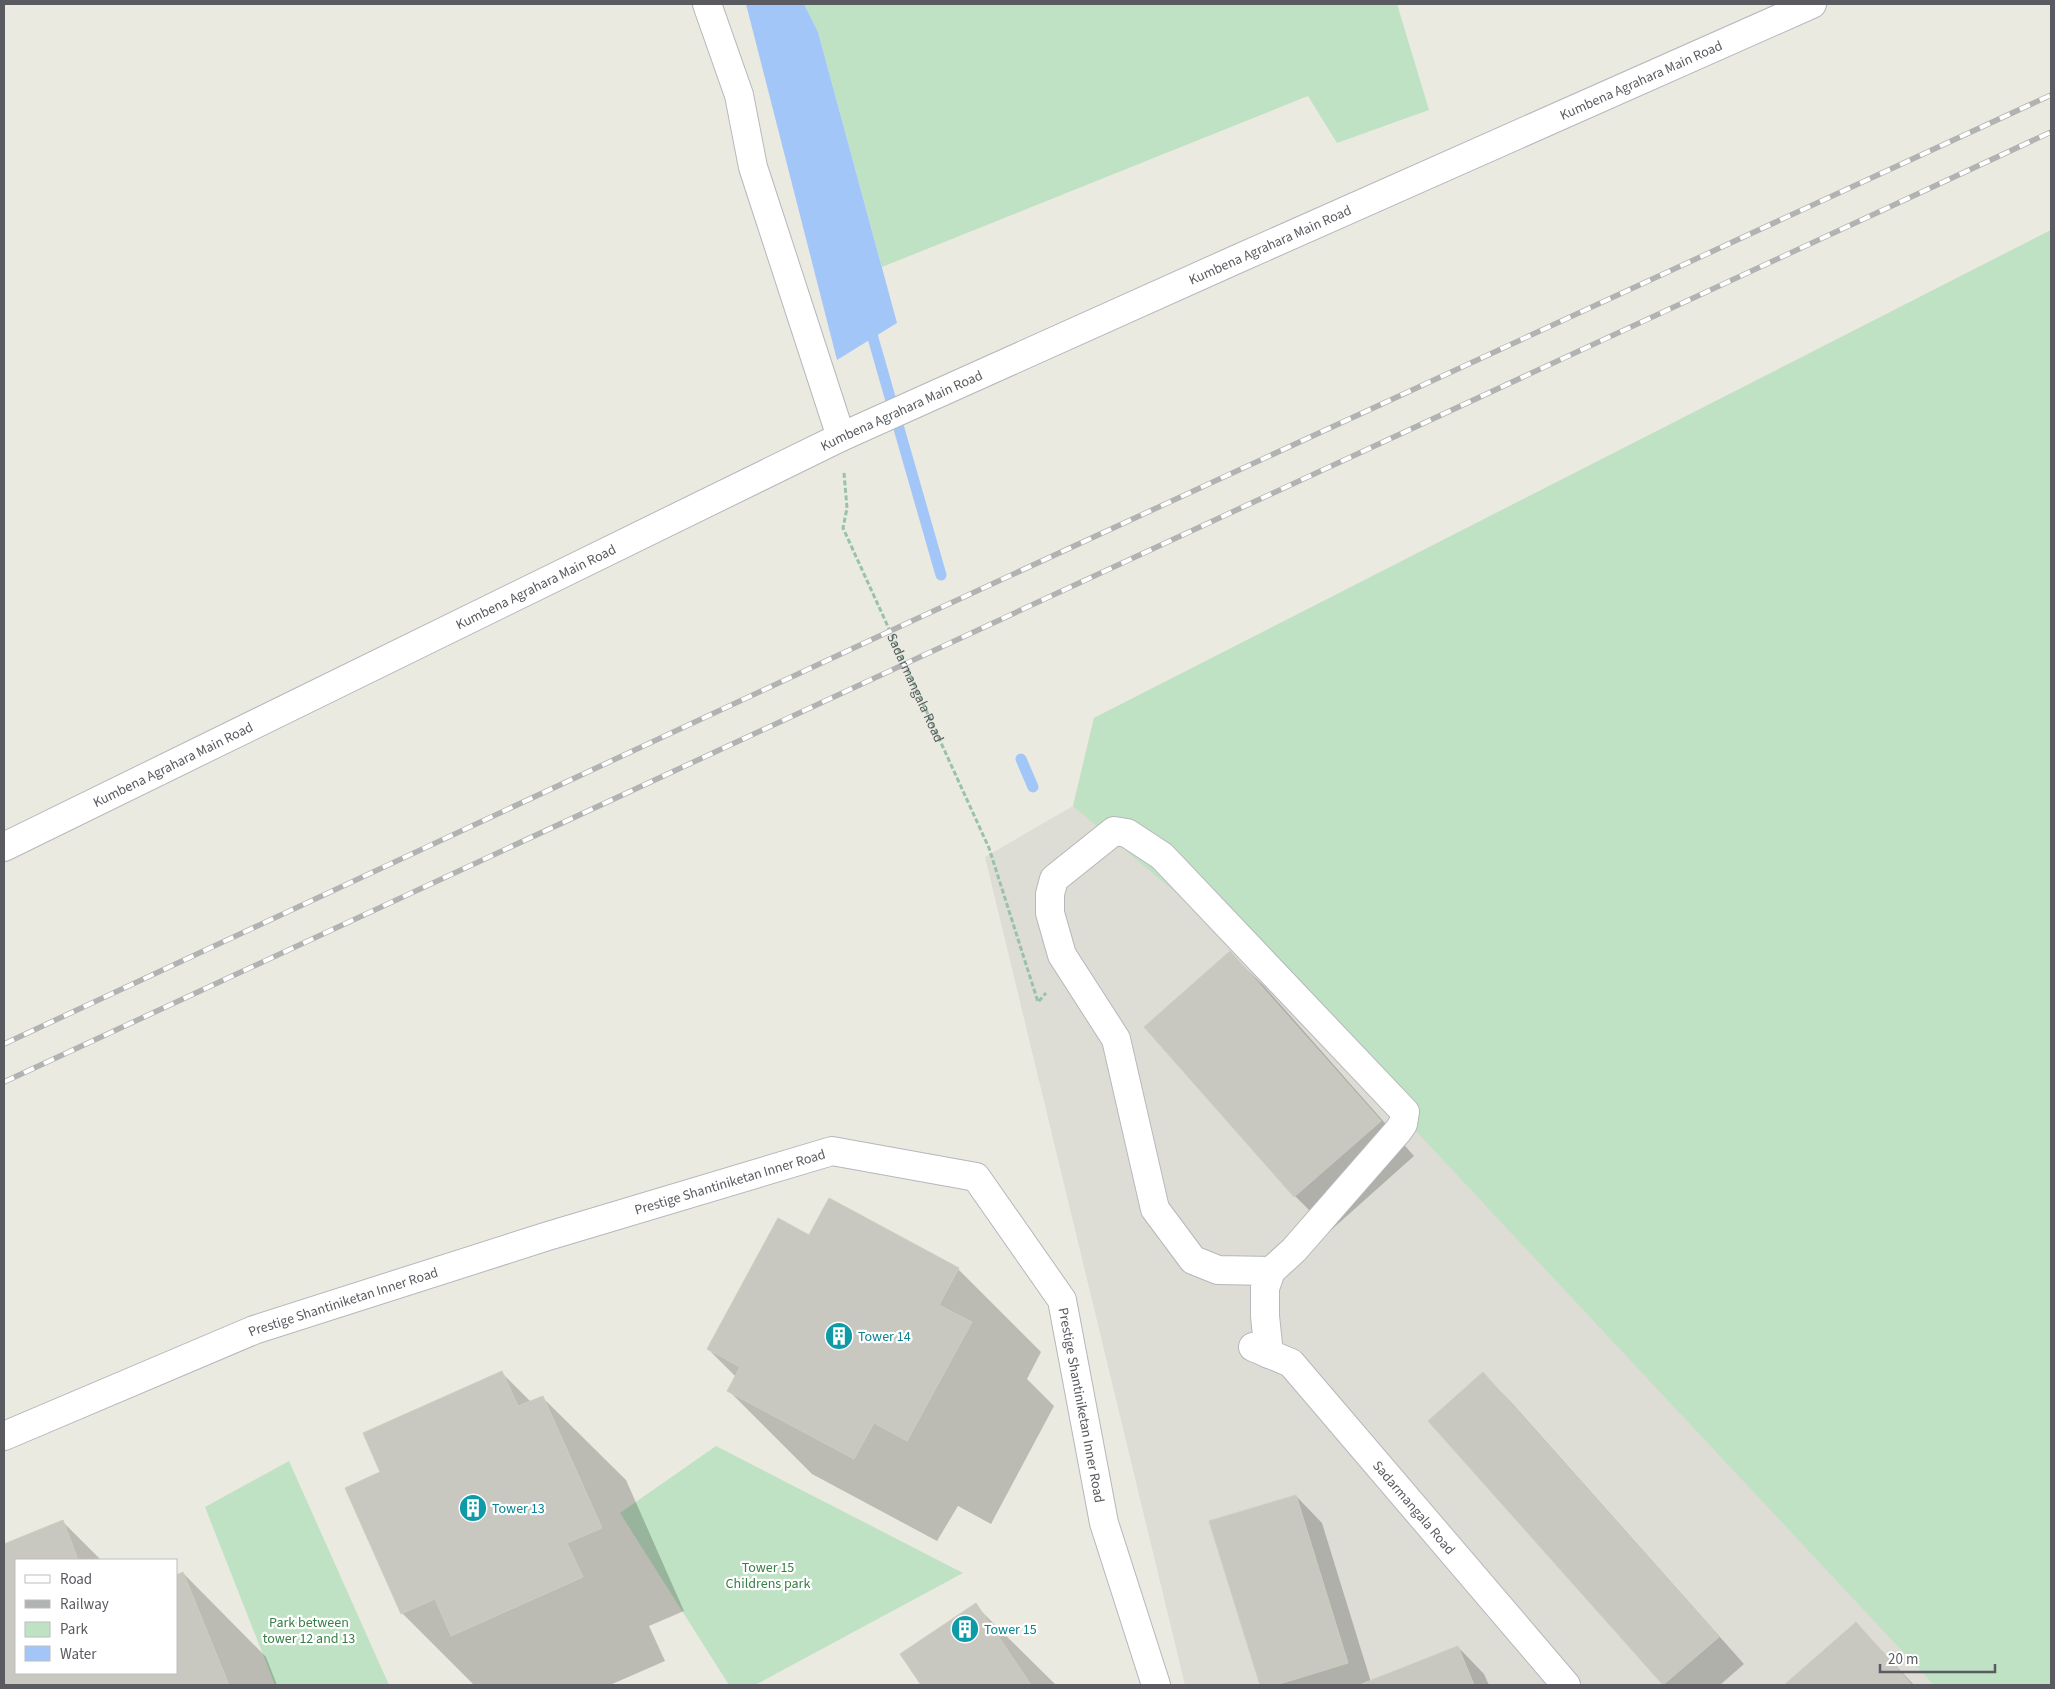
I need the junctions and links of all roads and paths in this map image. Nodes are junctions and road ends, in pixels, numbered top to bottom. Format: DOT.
graph roads {
  1 [pos="707,4"];
  2 [pos="1812,4"];
  3 [pos="841,438"];
  4 [pos="4,847"];
  5 [pos="990,848"];
  6 [pos="1271,1271"];
  7 [pos="4,1436"];
  8 [pos="1156,1685"];
  9 [pos="1566,1685"];
  1 -- 3 [label="street"];
  2 -- 3 [label="street, Kumbena Agrahara Main Road"];
  3 -- 4 [label="street, Kumbena Agrahara Main Road"];
  3 -- 5 [label="path, Sadarmangala Road"];
  6 -- 6 [label="street"];
  6 -- 9 [label="street, Sadarmangala Road"];
  7 -- 8 [label="street, Prestige Shantiniketan Inner Road"];
}
